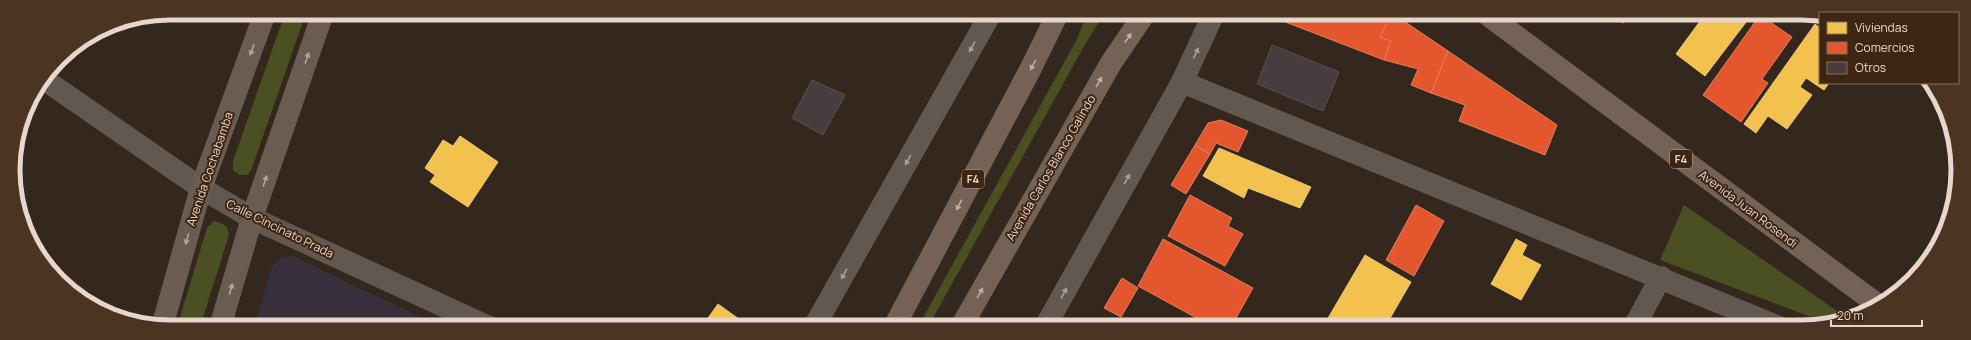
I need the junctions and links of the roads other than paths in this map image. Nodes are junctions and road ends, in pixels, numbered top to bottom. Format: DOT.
graph roads {
  1 [pos="262,20"];
  2 [pos="321,20"];
  3 [pos="987,20"];
  4 [pos="1055,20"];
  5 [pos="1140,20"];
  6 [pos="1211,20"];
  7 [pos="1494,20"];
  8 [pos="48,82"];
  9 [pos="1182,82"];
  10 [pos="201,188"];
  11 [pos="252,218"];
  12 [pos="1661,277"];
  13 [pos="1873,301"];
  14 [pos="164,320"];
  15 [pos="222,320"];
  16 [pos="474,320"];
  17 [pos="818,320"];
  18 [pos="898,320"];
  19 [pos="965,320"];
  20 [pos="1049,320"];
  21 [pos="1638,320"];
  22 [pos="1763,320"];
  1 -- 10 [label="main road, Avenida Cochabamba, one-way"];
  11 -- 2 [label="main road, one-way"];
  3 -- 17 [label="street, one-way"];
  4 -- 18 [label="highway, F4, one-way"];
  19 -- 5 [label="highway, Avenida Carlos Blanco Galindo, one-way"];
  9 -- 6 [label="street, one-way"];
  7 -- 13 [label="highway, Avenida Juan Rosendi / F4"];
  8 -- 10 [label="street, Calle Cincinato Prada"];
  9 -- 12 [label="street"];
  20 -- 9 [label="street, one-way"];
  10 -- 11 [label="street, Calle Cincinato Prada"];
  10 -- 14 [label="main road, Avenida Cochabamba, one-way"];
  15 -- 11 [label="main road, one-way"];
  11 -- 16 [label="street, Calle Cincinato Prada"];
  12 -- 21 [label="street"];
  12 -- 22 [label="street"];
}
